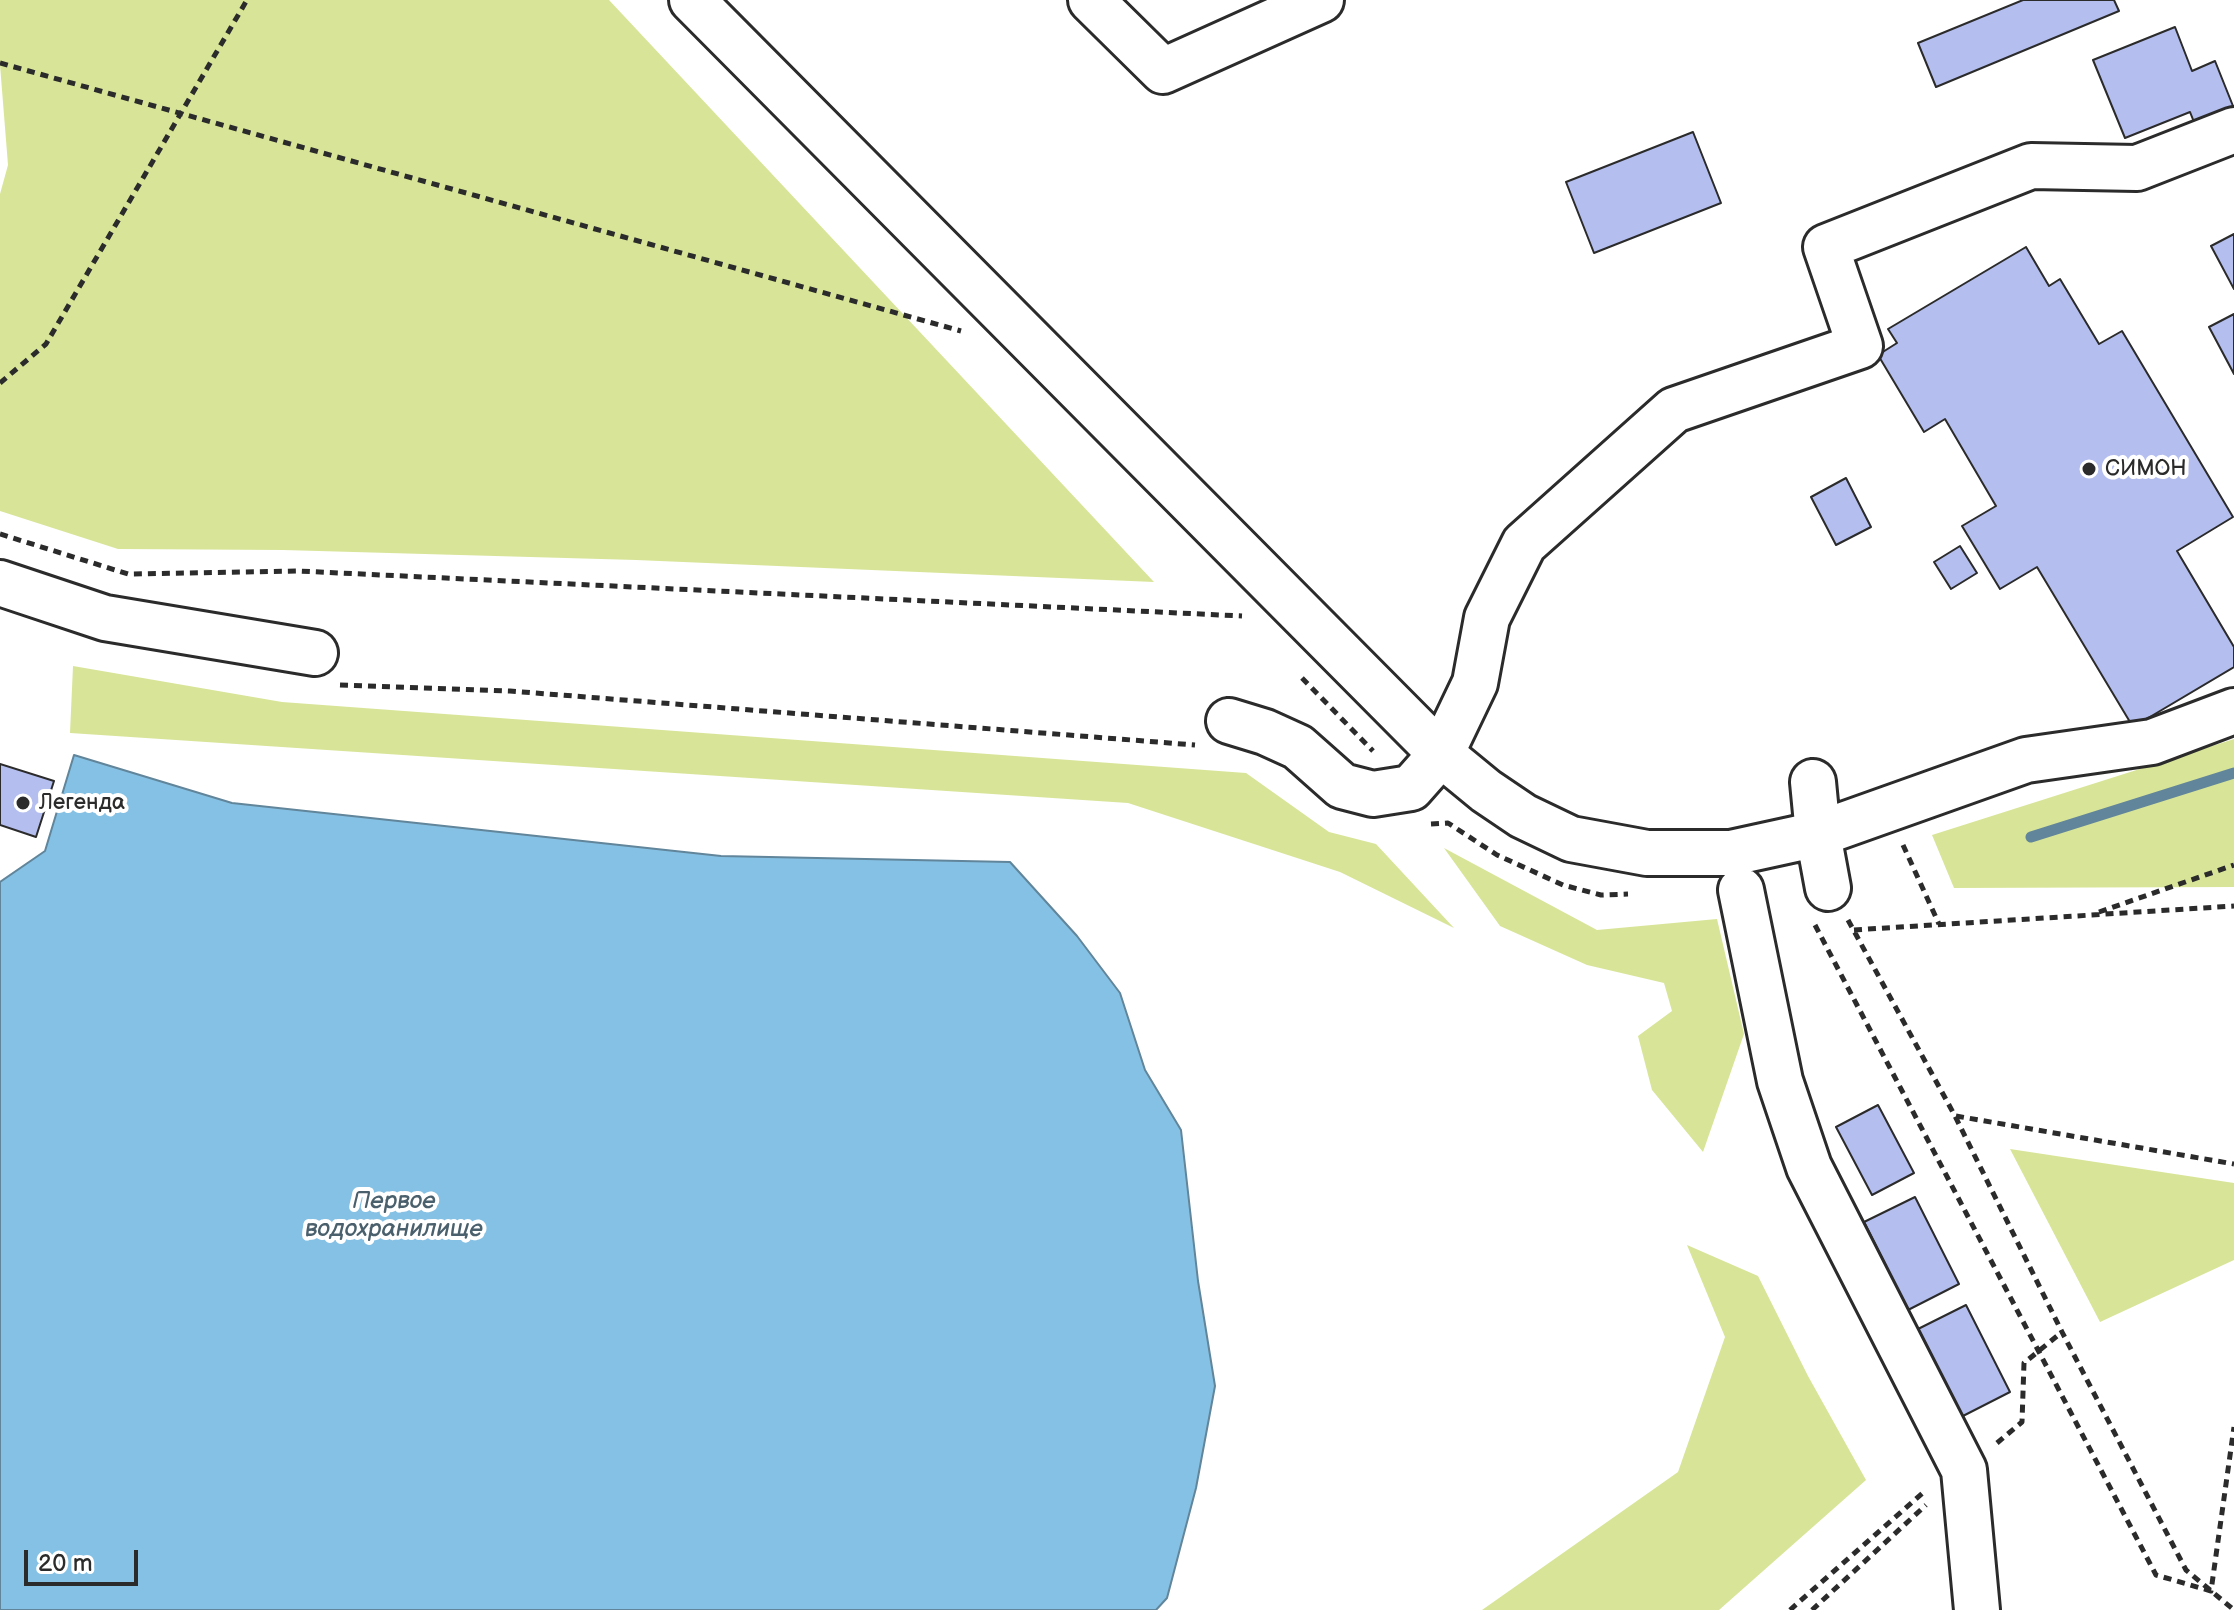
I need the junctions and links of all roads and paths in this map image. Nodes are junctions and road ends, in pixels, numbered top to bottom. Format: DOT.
graph roads {
  1 [pos="247,0"];
  2 [pos="692,0"];
  3 [pos="1091,0"];
  4 [pos="1321,0"];
  5 [pos="0,63"];
  6 [pos="180,114"];
  7 [pos="2234,130"];
  8 [pos="961,331"];
  9 [pos="0,383"];
  10 [pos="0,534"];
  11 [pos="0,583"];
  12 [pos="1242,616"];
  13 [pos="326,669"];
  14 [pos="2234,711"];
  15 [pos="1214,733"];
  16 [pos="1441,754"];
  17 [pos="1813,782"];
  18 [pos="1887,810"];
  19 [pos="1448,823"];
  20 [pos="1424,825"];
  21 [pos="1818,834"];
  22 [pos="2234,865"];
  23 [pos="1741,890"];
  24 [pos="1819,902"];
  25 [pos="2234,906"];
  26 [pos="2090,915"];
  27 [pos="1939,924"];
  28 [pos="1854,930"];
  29 [pos="1955,1116"];
  30 [pos="2234,1164"];
  31 [pos="2062,1332"];
  32 [pos="2039,1351"];
  33 [pos="2234,1427"];
  34 [pos="1964,1470"];
  35 [pos="2211,1591"];
  36 [pos="1790,1610"];
  37 [pos="1812,1610"];
  38 [pos="1977,1610"];
  39 [pos="2234,1610"];
  1 -- 6 [label="path"];
  2 -- 16 [label="lane"];
  3 -- 4 [label="lane"];
  5 -- 6 [label="path"];
  6 -- 8 [label="path"];
  6 -- 9 [label="path"];
  7 -- 16 [label="lane"];
  10 -- 12 [label="path"];
  11 -- 13 [label="lane"];
  13 -- 15 [label="path"];
  14 -- 18 [label="lane"];
  15 -- 16 [label="lane"];
  16 -- 21 [label="lane"];
  17 -- 21 [label="lane"];
  18 -- 21 [label="lane"];
  18 -- 27 [label="path"];
  19 -- 20 [label="path"];
  21 -- 24 [label="lane"];
  22 -- 26 [label="path"];
  23 -- 34 [label="lane"];
  24 -- 28 [label="path"];
  24 -- 32 [label="path"];
  25 -- 26 [label="path"];
  26 -- 27 [label="path"];
  27 -- 28 [label="path"];
  28 -- 29 [label="path"];
  29 -- 30 [label="path"];
  29 -- 31 [label="path"];
  31 -- 32 [label="path"];
  31 -- 35 [label="path"];
  32 -- 34 [label="path"];
  32 -- 35 [label="path"];
  33 -- 35 [label="path"];
  34 -- 36 [label="path"];
  34 -- 37 [label="path"];
  34 -- 38 [label="lane"];
  35 -- 39 [label="path"];
}
